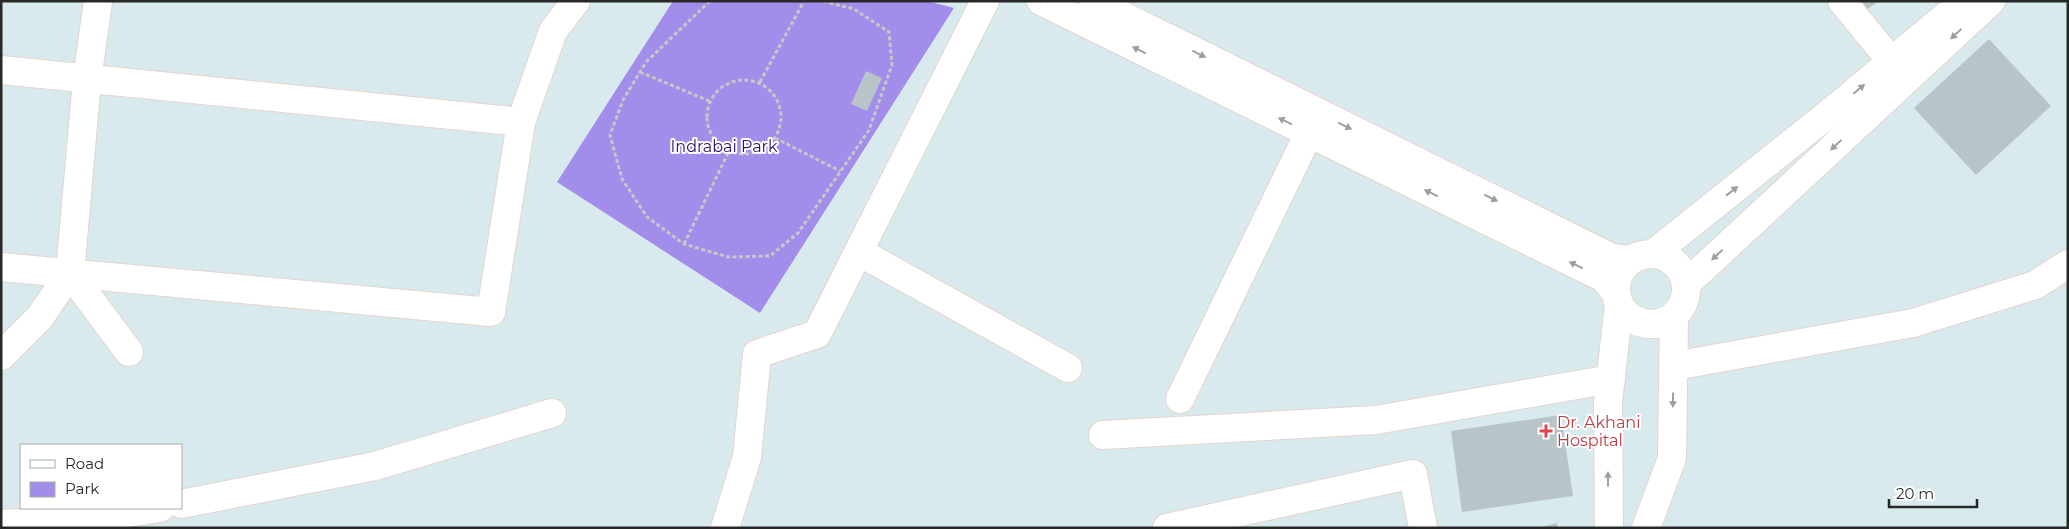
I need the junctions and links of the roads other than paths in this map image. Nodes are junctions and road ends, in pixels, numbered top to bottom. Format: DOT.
graph roads {
  1 [pos="98,1"];
  2 [pos="576,1"];
  3 [pos="985,1"];
  4 [pos="1041,1"];
  5 [pos="1093,1"];
  6 [pos="1842,1"];
  7 [pos="1965,1"];
  8 [pos="1991,1"];
  9 [pos="1892,62"];
  10 [pos="1,70"];
  11 [pos="87,80"];
  12 [pos="521,122"];
  13 [pos="1309,133"];
  14 [pos="859,252"];
  15 [pos="1642,257"];
  16 [pos="2068,264"];
  17 [pos="1,267"];
  18 [pos="70,273"];
  19 [pos="1686,284"];
  20 [pos="1617,298"];
  21 [pos="1674,317"];
  22 [pos="129,352"];
  23 [pos="1,356"];
  24 [pos="1674,366"];
  25 [pos="1068,368"];
  26 [pos="1611,379"];
  27 [pos="1180,399"];
  28 [pos="552,413"];
  29 [pos="1103,435"];
  30 [pos="182,504"];
  31 [pos="155,509"];
  32 [pos="87,523"];
  33 [pos="1,524"];
  34 [pos="725,528"];
  35 [pos="1167,528"];
  36 [pos="1423,528"];
  37 [pos="1609,528"];
  38 [pos="1646,528"];
  1 -- 11 [label="street"];
  2 -- 12 [label="street"];
  3 -- 14 [label="street"];
  13 -- 4 [label="street, one-way"];
  5 -- 15 [label="street, one-way"];
  6 -- 9 [label="street"];
  7 -- 9 [label="street"];
  8 -- 19 [label="street, one-way"];
  15 -- 9 [label="street, one-way"];
  10 -- 11 [label="street"];
  11 -- 12 [label="street"];
  11 -- 18 [label="street"];
  12 -- 18 [label="street"];
  20 -- 13 [label="street, one-way"];
  13 -- 27 [label="street"];
  14 -- 25 [label="street"];
  14 -- 34 [label="street"];
  15 -- 19 [label="street"];
  15 -- 20 [label="street"];
  16 -- 24 [label="street"];
  17 -- 18 [label="street"];
  18 -- 22 [label="street"];
  18 -- 23 [label="street"];
  19 -- 21 [label="street"];
  20 -- 21 [label="street"];
  20 -- 26 [label="street"];
  21 -- 24 [label="street"];
  24 -- 38 [label="street, one-way"];
  26 -- 29 [label="street"];
  37 -- 26 [label="street, one-way"];
  28 -- 30 [label="street"];
  31 -- 32 [label="street"];
  32 -- 33 [label="street"];
  35 -- 36 [label="street"];
}
